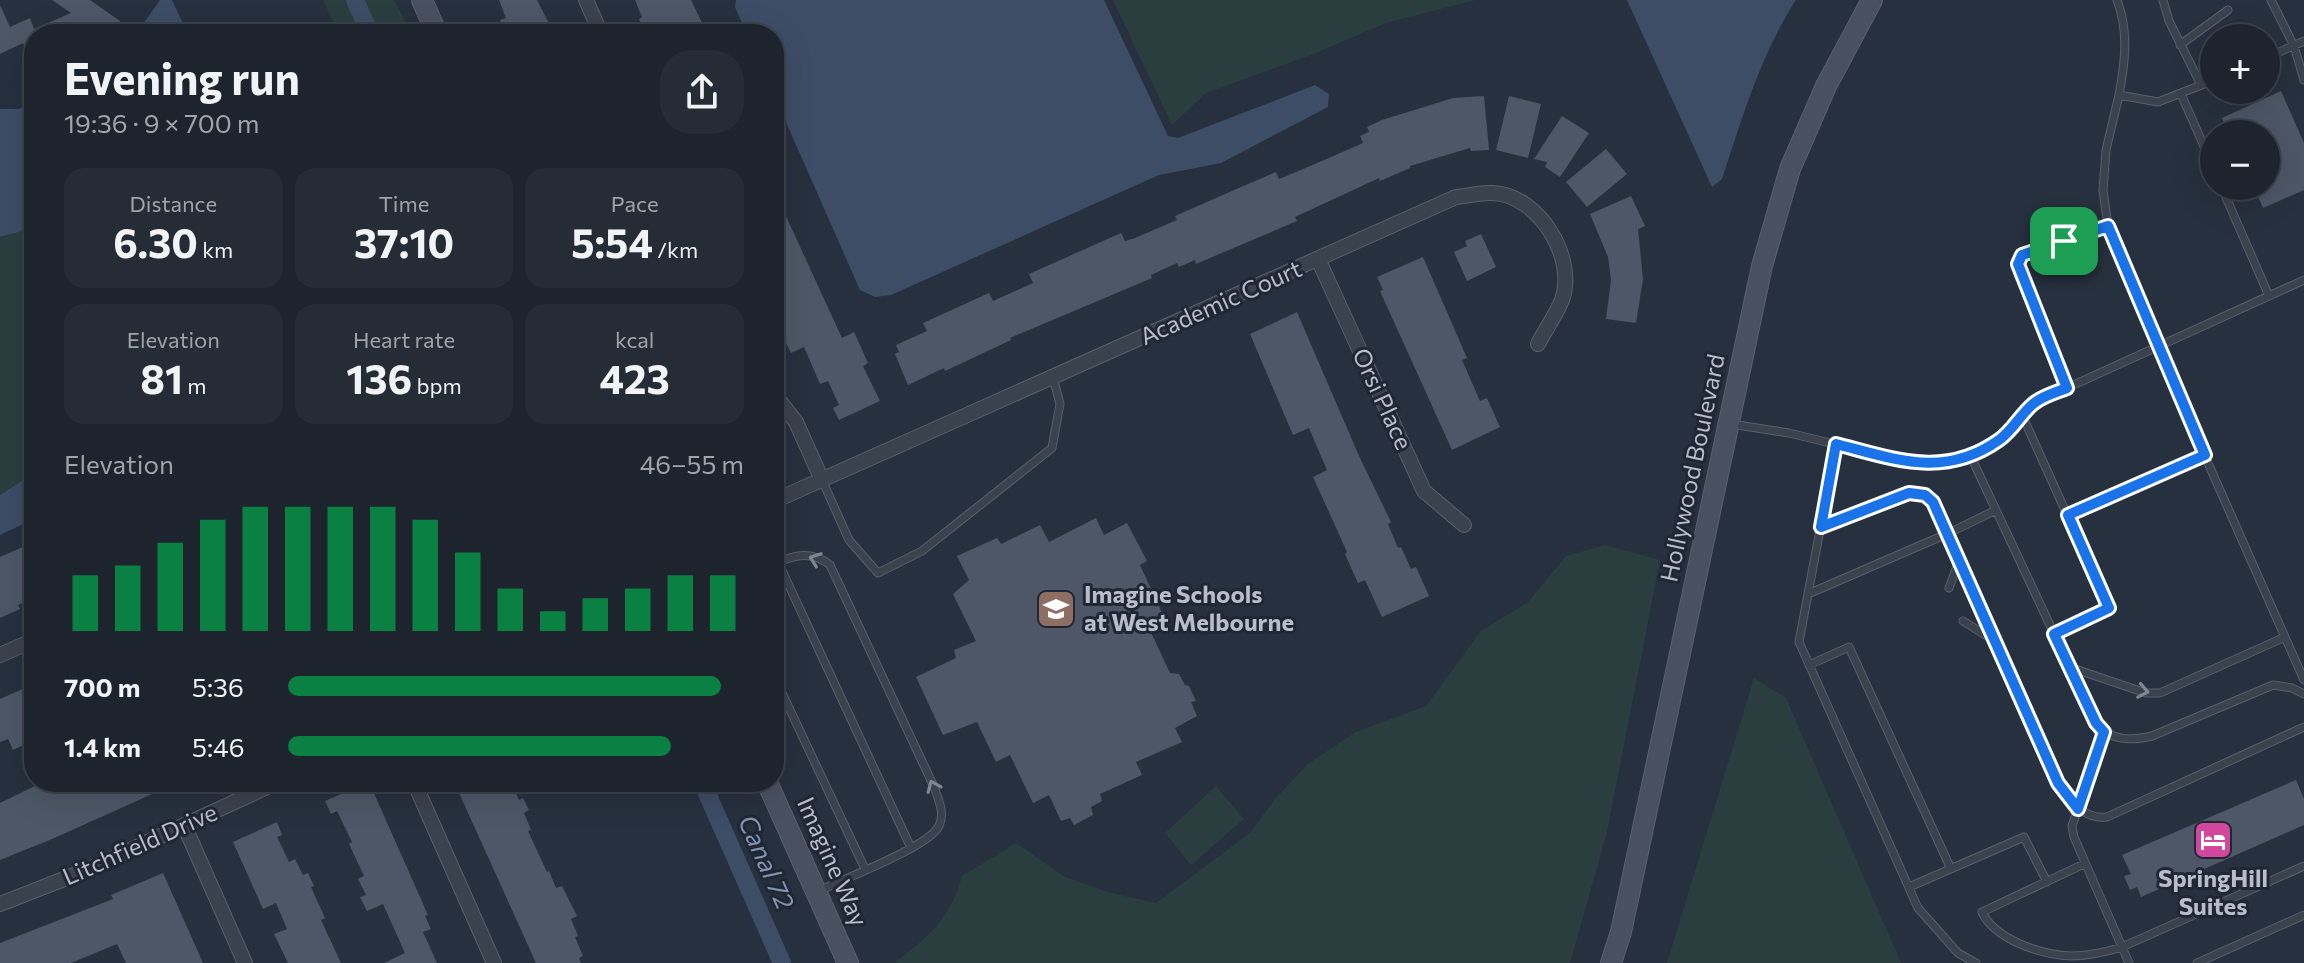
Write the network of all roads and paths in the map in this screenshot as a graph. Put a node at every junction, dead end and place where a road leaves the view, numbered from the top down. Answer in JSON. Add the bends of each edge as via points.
{"nodes":[{"id":1,"x":422,"y":0,"type":"edge"},
{"id":2,"x":586,"y":0,"type":"edge"},
{"id":3,"x":1872,"y":0,"type":"edge"},
{"id":4,"x":2117,"y":0,"type":"edge"},
{"id":5,"x":2163,"y":0,"type":"edge"},
{"id":6,"x":2271,"y":0,"type":"edge"},
{"id":7,"x":2228,"y":10,"type":"dead end"},
{"id":8,"x":433,"y":24,"type":"edge"},
{"id":9,"x":597,"y":24,"type":"edge"},
{"id":10,"x":2304,"y":41,"type":"edge"},
{"id":11,"x":2180,"y":45,"type":"junction"},
{"id":12,"x":2294,"y":46,"type":"junction"},
{"id":13,"x":2280,"y":52,"type":"edge"},
{"id":14,"x":2304,"y":80,"type":"edge"},
{"id":15,"x":2200,"y":83,"type":"edge"},
{"id":16,"x":2200,"y":85,"type":"edge"},
{"id":17,"x":2181,"y":94,"type":"junction"},
{"id":18,"x":2119,"y":95,"type":"junction"},
{"id":19,"x":2200,"y":137,"type":"edge"},
{"id":20,"x":2227,"y":200,"type":"edge"},
{"id":21,"x":2108,"y":226,"type":"junction"},
{"id":22,"x":1318,"y":259,"type":"junction"},
{"id":23,"x":2304,"y":280,"type":"edge"},
{"id":24,"x":2269,"y":296,"type":"junction"},
{"id":25,"x":1538,"y":344,"type":"dead end"},
{"id":26,"x":2159,"y":345,"type":"junction"},
{"id":27,"x":1053,"y":377,"type":"junction"},
{"id":28,"x":2067,"y":388,"type":"junction"},
{"id":29,"x":784,"y":407,"type":"edge"},
{"id":30,"x":2023,"y":417,"type":"junction"},
{"id":31,"x":1729,"y":424,"type":"junction"},
{"id":32,"x":1836,"y":444,"type":"junction"},
{"id":33,"x":2205,"y":455,"type":"junction"},
{"id":34,"x":1971,"y":457,"type":"junction"},
{"id":35,"x":822,"y":480,"type":"junction"},
{"id":36,"x":784,"y":497,"type":"edge"},
{"id":37,"x":1996,"y":510,"type":"junction"},
{"id":38,"x":2068,"y":515,"type":"junction"},
{"id":39,"x":1464,"y":525,"type":"dead end"},
{"id":40,"x":1821,"y":527,"type":"junction"},
{"id":41,"x":1949,"y":533,"type":"junction"},
{"id":42,"x":1960,"y":558,"type":"junction"},
{"id":43,"x":784,"y":560,"type":"edge"},
{"id":44,"x":784,"y":580,"type":"edge"},
{"id":45,"x":1949,"y":588,"type":"dead end"},
{"id":46,"x":1808,"y":594,"type":"junction"},
{"id":47,"x":1963,"y":621,"type":"dead end"},
{"id":48,"x":2054,"y":634,"type":"junction"},
{"id":49,"x":2285,"y":637,"type":"junction"},
{"id":50,"x":1996,"y":642,"type":"junction"},
{"id":51,"x":24,"y":644,"type":"edge"},
{"id":52,"x":0,"y":655,"type":"edge"},
{"id":53,"x":1809,"y":665,"type":"junction"},
{"id":54,"x":2069,"y":667,"type":"junction"},
{"id":55,"x":2304,"y":680,"type":"edge"},
{"id":56,"x":2304,"y":694,"type":"edge"},
{"id":57,"x":784,"y":697,"type":"edge"},
{"id":58,"x":2304,"y":727,"type":"edge"},
{"id":59,"x":2104,"y":732,"type":"junction"},
{"id":60,"x":256,"y":792,"type":"edge"},
{"id":61,"x":418,"y":792,"type":"edge"},
{"id":62,"x":772,"y":792,"type":"edge"},
{"id":63,"x":2078,"y":809,"type":"junction"},
{"id":64,"x":184,"y":825,"type":"junction"},
{"id":65,"x":911,"y":848,"type":"junction"},
{"id":66,"x":2084,"y":864,"type":"junction"},
{"id":67,"x":2304,"y":866,"type":"edge"},
{"id":68,"x":865,"y":869,"type":"junction"},
{"id":69,"x":1951,"y":869,"type":"junction"},
{"id":70,"x":2047,"y":882,"type":"junction"},
{"id":71,"x":1909,"y":887,"type":"junction"},
{"id":72,"x":817,"y":892,"type":"junction"},
{"id":73,"x":0,"y":904,"type":"edge"},
{"id":74,"x":2304,"y":915,"type":"edge"},
{"id":75,"x":2122,"y":947,"type":"junction"},
{"id":76,"x":245,"y":963,"type":"edge"},
{"id":77,"x":494,"y":963,"type":"edge"},
{"id":78,"x":848,"y":963,"type":"edge"},
{"id":79,"x":1611,"y":963,"type":"edge"},
{"id":80,"x":1976,"y":963,"type":"edge"},
{"id":81,"x":2129,"y":963,"type":"edge"},
{"id":82,"x":2197,"y":963,"type":"edge"}],
"edges":[{"from":1,"to":8,"type":"street"},
{"from":2,"to":9,"type":"street"},
{"from":3,"to":31,"type":"street","name":"Hollywood Boulevard","via":[[1790,169],[1762,266]]},
{"from":4,"to":18,"type":"lane","via":[[2126,56]]},
{"from":5,"to":11,"type":"lane"},
{"from":6,"to":12,"type":"lane"},
{"from":7,"to":11,"type":"lane"},
{"from":10,"to":12,"type":"lane"},
{"from":11,"to":15,"type":"lane"},
{"from":12,"to":13,"type":"lane"},
{"from":12,"to":14,"type":"lane"},
{"from":16,"to":17,"type":"lane"},
{"from":17,"to":18,"type":"lane","via":[[2158,102]]},
{"from":17,"to":19,"type":"lane"},
{"from":18,"to":21,"type":"lane","via":[[2106,150],[2103,190]]},
{"from":20,"to":24,"type":"lane"},
{"from":21,"to":26,"type":"lane"},
{"from":21,"to":28,"type":"lane","via":[[2022,255],[2018,264]]},
{"from":22,"to":25,"type":"street","name":"Academic Court","via":[[1456,197],[1495,193],[1525,205],[1551,229],[1564,262],[1563,298]]},
{"from":22,"to":27,"type":"street","name":"Academic Court"},
{"from":22,"to":39,"type":"street","name":"Orsi Place","via":[[1424,491]]},
{"from":23,"to":24,"type":"lane"},
{"from":24,"to":26,"type":"lane"},
{"from":26,"to":28,"type":"lane"},
{"from":26,"to":33,"type":"lane"},
{"from":27,"to":35,"type":"street","name":"Academic Court"},
{"from":27,"to":35,"type":"lane","via":[[1060,404],[1052,448],[922,551],[878,573],[849,540]]},
{"from":28,"to":30,"type":"lane","via":[[2034,403]]},
{"from":29,"to":35,"type":"street"},
{"from":30,"to":34,"type":"lane"},
{"from":30,"to":38,"type":"lane"},
{"from":31,"to":32,"type":"lane"},
{"from":31,"to":79,"type":"street","name":"Hollywood Boulevard"},
{"from":32,"to":34,"type":"lane","via":[[1909,462]]},
{"from":32,"to":40,"type":"lane"},
{"from":33,"to":38,"type":"lane"},
{"from":33,"to":49,"type":"lane"},
{"from":34,"to":37,"type":"lane"},
{"from":35,"to":36,"type":"street","name":"Academic Court"},
{"from":37,"to":41,"type":"lane"},
{"from":37,"to":48,"type":"lane"},
{"from":38,"to":48,"type":"lane","via":[[2109,608]]},
{"from":40,"to":41,"type":"lane","via":[[1909,493],[1933,502]]},
{"from":40,"to":46,"type":"lane"},
{"from":41,"to":42,"type":"lane"},
{"from":41,"to":46,"type":"lane"},
{"from":42,"to":45,"type":"lane"},
{"from":42,"to":50,"type":"lane"},
{"from":65,"to":43,"type":"lane","one_way":true,"via":[[939,826],[941,805],[835,574],[823,560],[809,555]]},
{"from":44,"to":65,"type":"lane"},
{"from":46,"to":53,"type":"lane","via":[[1799,642]]},
{"from":47,"to":50,"type":"lane"},
{"from":48,"to":54,"type":"lane"},
{"from":54,"to":49,"type":"lane","one_way":true,"via":[[2160,693]]},
{"from":49,"to":55,"type":"lane"},
{"from":50,"to":63,"type":"lane","via":[[2058,783]]},
{"from":51,"to":52,"type":"street"},
{"from":53,"to":69,"type":"lane","via":[[1849,647]]},
{"from":53,"to":71,"type":"lane"},
{"from":54,"to":59,"type":"lane"},
{"from":56,"to":59,"type":"lane","via":[[2273,685],[2152,736],[2135,740]]},
{"from":57,"to":68,"type":"lane"},
{"from":58,"to":63,"type":"lane","via":[[2107,817]]},
{"from":59,"to":63,"type":"lane"},
{"from":60,"to":64,"type":"street","name":"Litchfield Drive"},
{"from":61,"to":77,"type":"street"},
{"from":62,"to":72,"type":"street","name":"Imagine Way"},
{"from":63,"to":66,"type":"lane","via":[[2072,826]]},
{"from":64,"to":73,"type":"street","name":"Litchfield Drive"},
{"from":64,"to":76,"type":"street"},
{"from":65,"to":68,"type":"lane"},
{"from":66,"to":70,"type":"lane"},
{"from":66,"to":75,"type":"lane"},
{"from":67,"to":75,"type":"lane"},
{"from":68,"to":72,"type":"lane"},
{"from":69,"to":70,"type":"lane","via":[[2024,837]]},
{"from":69,"to":71,"type":"lane"},
{"from":70,"to":75,"type":"lane","via":[[1982,912],[1987,923],[2019,942],[2056,953],[2092,954]]},
{"from":71,"to":80,"type":"lane","via":[[1918,908],[1958,953]]},
{"from":72,"to":78,"type":"street","name":"Imagine Way"},
{"from":74,"to":82,"type":"lane"},
{"from":75,"to":81,"type":"lane"}]}
